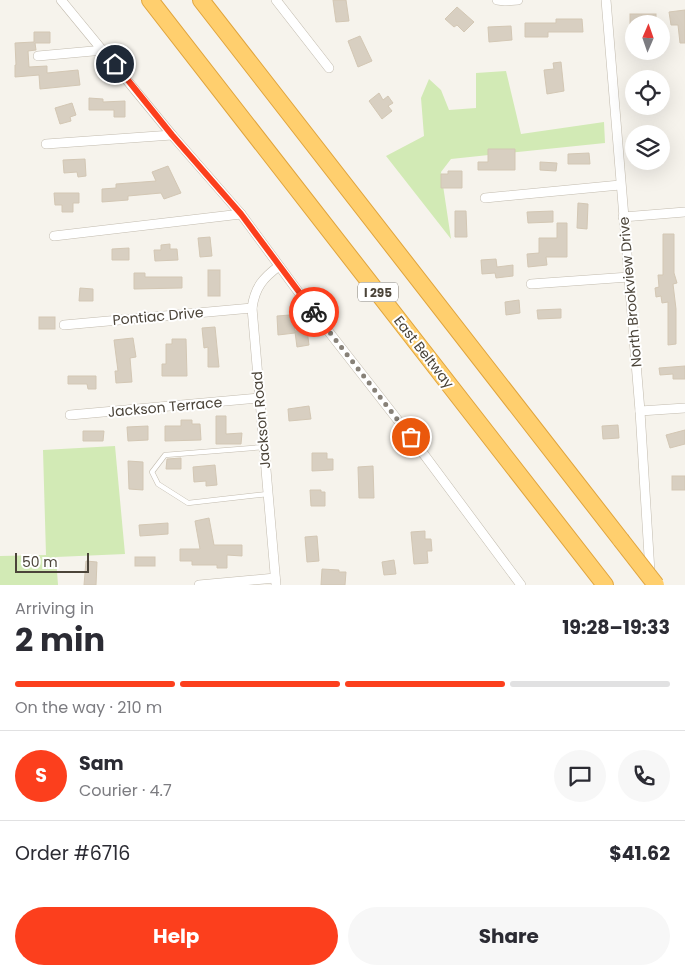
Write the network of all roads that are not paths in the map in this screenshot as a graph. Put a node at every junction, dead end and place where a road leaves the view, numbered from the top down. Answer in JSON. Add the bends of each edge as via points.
{"nodes":[{"id":1,"x":61,"y":0,"type":"edge"},
{"id":2,"x":150,"y":0,"type":"edge"},
{"id":3,"x":201,"y":0,"type":"edge"},
{"id":4,"x":276,"y":0,"type":"edge"},
{"id":5,"x":497,"y":0,"type":"edge"},
{"id":6,"x":518,"y":0,"type":"edge"},
{"id":7,"x":606,"y":0,"type":"edge"},
{"id":8,"x":104,"y":50,"type":"junction"},
{"id":9,"x":38,"y":56,"type":"dead end"},
{"id":10,"x":329,"y":68,"type":"dead end"},
{"id":11,"x":172,"y":135,"type":"junction"},
{"id":12,"x":46,"y":144,"type":"dead end"},
{"id":13,"x":620,"y":185,"type":"junction"},
{"id":14,"x":485,"y":198,"type":"dead end"},
{"id":15,"x":685,"y":212,"type":"edge"},
{"id":16,"x":241,"y":214,"type":"junction"},
{"id":17,"x":623,"y":217,"type":"junction"},
{"id":18,"x":54,"y":236,"type":"dead end"},
{"id":19,"x":279,"y":266,"type":"junction"},
{"id":20,"x":629,"y":277,"type":"junction"},
{"id":21,"x":531,"y":284,"type":"dead end"},
{"id":22,"x":252,"y":308,"type":"junction"},
{"id":23,"x":64,"y":325,"type":"dead end"},
{"id":24,"x":260,"y":398,"type":"junction"},
{"id":25,"x":685,"y":408,"type":"edge"},
{"id":26,"x":640,"y":411,"type":"junction"},
{"id":27,"x":70,"y":415,"type":"dead end"},
{"id":28,"x":264,"y":447,"type":"junction"},
{"id":29,"x":268,"y":494,"type":"junction"},
{"id":30,"x":275,"y":582,"type":"edge"},
{"id":31,"x":199,"y":585,"type":"edge"},
{"id":32,"x":521,"y":585,"type":"edge"},
{"id":33,"x":605,"y":585,"type":"edge"},
{"id":34,"x":651,"y":585,"type":"edge"},
{"id":35,"x":656,"y":585,"type":"edge"}],
"edges":[{"from":1,"to":8,"type":"street"},
{"from":2,"to":33,"type":"highway","name":"East Beltway","number":"I 295"},
{"from":3,"to":35,"type":"highway","number":"I 295","bridge":true},
{"from":4,"to":10,"type":"street"},
{"from":5,"to":6,"type":"street"},
{"from":7,"to":13,"type":"street","name":"North Brookview Drive"},
{"from":8,"to":9,"type":"street"},
{"from":8,"to":11,"type":"street"},
{"from":11,"to":12,"type":"street"},
{"from":11,"to":16,"type":"street"},
{"from":13,"to":14,"type":"street"},
{"from":13,"to":17,"type":"street","name":"North Brookview Drive"},
{"from":15,"to":17,"type":"street"},
{"from":16,"to":18,"type":"street"},
{"from":16,"to":19,"type":"street"},
{"from":17,"to":20,"type":"street","name":"North Brookview Drive"},
{"from":19,"to":22,"type":"street","name":"Jackson Road","via":[[265,277],[254,295]]},
{"from":19,"to":32,"type":"street"},
{"from":20,"to":21,"type":"street"},
{"from":20,"to":26,"type":"street","name":"North Brookview Drive"},
{"from":22,"to":23,"type":"street","name":"Pontiac Drive"},
{"from":22,"to":24,"type":"street","name":"Jackson Road"},
{"from":24,"to":27,"type":"street","name":"Jackson Terrace"},
{"from":24,"to":28,"type":"street","name":"Jackson Road"},
{"from":25,"to":26,"type":"street"},
{"from":26,"to":34,"type":"street","name":"North Brookview Drive"},
{"from":28,"to":29,"type":"street","name":"Jackson Road"},
{"from":28,"to":29,"type":"lane","via":[[165,455],[152,472],[158,484],[188,503]]},
{"from":29,"to":30,"type":"street","name":"Jackson Road"},
{"from":30,"to":31,"type":"street"}]}
